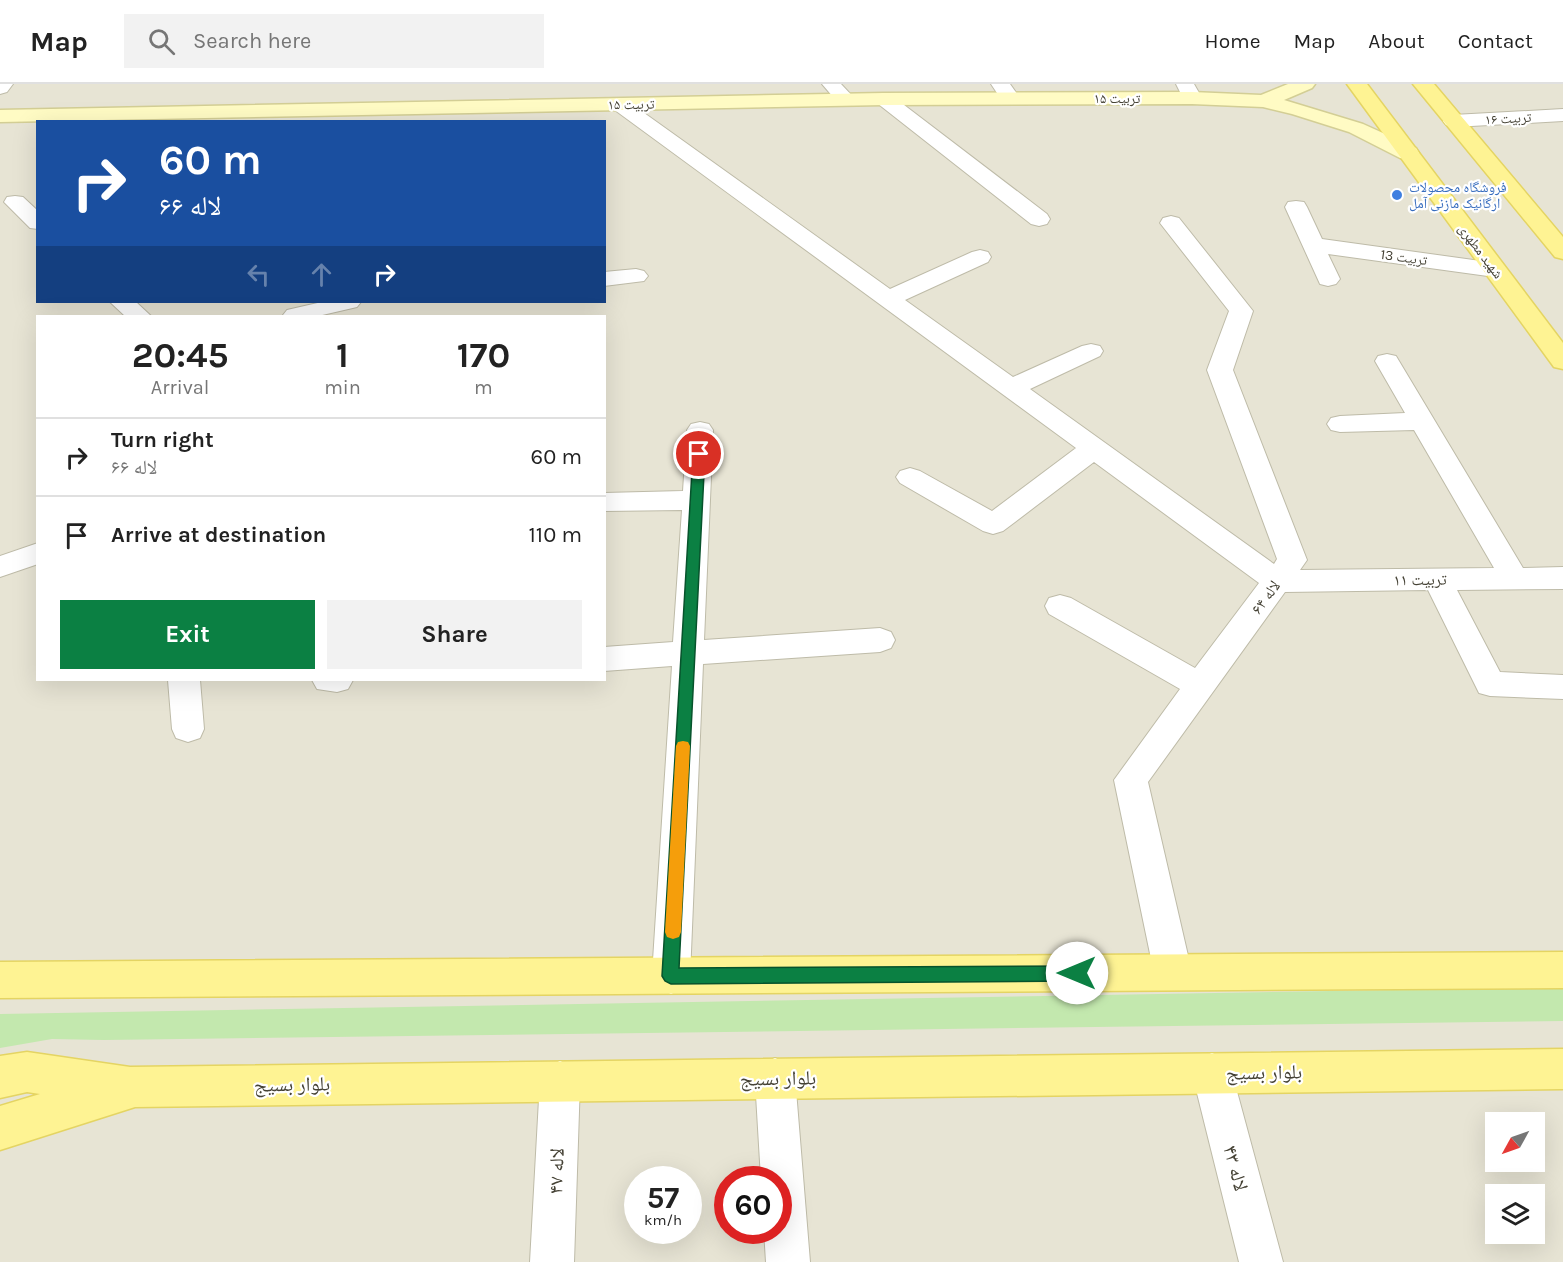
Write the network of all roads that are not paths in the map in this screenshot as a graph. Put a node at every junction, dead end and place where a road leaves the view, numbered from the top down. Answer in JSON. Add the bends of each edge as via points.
{"nodes":[{"id":1,"x":4,"y":84,"type":"edge"},
{"id":2,"x":584,"y":84,"type":"edge"},
{"id":3,"x":831,"y":84,"type":"edge"},
{"id":4,"x":1305,"y":84,"type":"edge"},
{"id":5,"x":1357,"y":84,"type":"edge"},
{"id":6,"x":1423,"y":84,"type":"edge"},
{"id":7,"x":0,"y":88,"type":"edge"},
{"id":8,"x":1005,"y":91,"type":"edge"},
{"id":9,"x":1189,"y":91,"type":"edge"},
{"id":10,"x":884,"y":99,"type":"junction"},
{"id":11,"x":847,"y":101,"type":"junction"},
{"id":12,"x":1263,"y":101,"type":"junction"},
{"id":13,"x":620,"y":104,"type":"junction"},
{"id":14,"x":580,"y":105,"type":"junction"},
{"id":15,"x":1563,"y":115,"type":"edge"},
{"id":16,"x":0,"y":116,"type":"edge"},
{"id":17,"x":1453,"y":121,"type":"junction"},
{"id":18,"x":1408,"y":153,"type":"junction"},
{"id":19,"x":15,"y":202,"type":"dead end"},
{"id":20,"x":1296,"y":207,"type":"dead end"},
{"id":21,"x":1039,"y":219,"type":"dead end"},
{"id":22,"x":36,"y":221,"type":"edge"},
{"id":23,"x":1171,"y":223,"type":"dead end"},
{"id":24,"x":1313,"y":244,"type":"junction"},
{"id":25,"x":1563,"y":252,"type":"edge"},
{"id":26,"x":980,"y":257,"type":"dead end"},
{"id":27,"x":1495,"y":270,"type":"junction"},
{"id":28,"x":636,"y":276,"type":"dead end"},
{"id":29,"x":606,"y":279,"type":"edge"},
{"id":30,"x":1328,"y":279,"type":"dead end"},
{"id":31,"x":888,"y":299,"type":"junction"},
{"id":32,"x":123,"y":303,"type":"edge"},
{"id":33,"x":342,"y":303,"type":"edge"},
{"id":34,"x":289,"y":311,"type":"edge"},
{"id":35,"x":138,"y":315,"type":"edge"},
{"id":36,"x":1091,"y":351,"type":"dead end"},
{"id":37,"x":1563,"y":361,"type":"edge"},
{"id":38,"x":1387,"y":362,"type":"dead end"},
{"id":39,"x":1011,"y":387,"type":"junction"},
{"id":40,"x":1422,"y":421,"type":"junction"},
{"id":41,"x":1340,"y":423,"type":"dead end"},
{"id":42,"x":700,"y":430,"type":"dead end"},
{"id":43,"x":1094,"y":448,"type":"junction"},
{"id":44,"x":910,"y":477,"type":"dead end"},
{"id":45,"x":696,"y":500,"type":"junction"},
{"id":46,"x":606,"y":502,"type":"edge"},
{"id":47,"x":36,"y":554,"type":"edge"},
{"id":48,"x":2,"y":563,"type":"edge"},
{"id":49,"x":1514,"y":578,"type":"junction"},
{"id":50,"x":1563,"y":578,"type":"edge"},
{"id":51,"x":1437,"y":579,"type":"junction"},
{"id":52,"x":1277,"y":580,"type":"junction"},
{"id":53,"x":1060,"y":606,"type":"dead end"},
{"id":54,"x":880,"y":640,"type":"dead end"},
{"id":55,"x":688,"y":653,"type":"junction"},
{"id":56,"x":606,"y":659,"type":"edge"},
{"id":57,"x":184,"y":681,"type":"edge"},
{"id":58,"x":1200,"y":686,"type":"junction"},
{"id":59,"x":1563,"y":687,"type":"edge"},
{"id":60,"x":188,"y":729,"type":"dead end"},
{"id":61,"x":1563,"y":970,"type":"edge"},
{"id":62,"x":1173,"y":973,"type":"junction"},
{"id":63,"x":671,"y":976,"type":"junction"},
{"id":64,"x":0,"y":980,"type":"edge"},
{"id":65,"x":1563,"y":1069,"type":"edge"},
{"id":66,"x":1212,"y":1073,"type":"junction"},
{"id":67,"x":0,"y":1077,"type":"edge"},
{"id":68,"x":775,"y":1078,"type":"junction"},
{"id":69,"x":560,"y":1081,"type":"junction"},
{"id":70,"x":135,"y":1086,"type":"junction"},
{"id":71,"x":0,"y":1128,"type":"edge"},
{"id":72,"x":552,"y":1262,"type":"edge"},
{"id":73,"x":788,"y":1262,"type":"edge"},
{"id":74,"x":1261,"y":1262,"type":"edge"}],
"edges":[{"from":1,"to":7,"type":"street"},
{"from":2,"to":14,"type":"street"},
{"from":3,"to":11,"type":"street"},
{"from":4,"to":12,"type":"street","name":"تربیت ۱۵"},
{"from":5,"to":18,"type":"main road","name":"شهید مطهری"},
{"from":6,"to":17,"type":"main road"},
{"from":8,"to":9,"type":"street","name":"تربیت ۱۵"},
{"from":8,"to":10,"type":"street","name":"تربیت ۱۵"},
{"from":9,"to":12,"type":"street","name":"تربیت ۱۵"},
{"from":10,"to":11,"type":"street","name":"تربیت ۱۵"},
{"from":10,"to":21,"type":"street"},
{"from":11,"to":13,"type":"street","name":"تربیت ۱۵"},
{"from":12,"to":18,"type":"street","name":"تربیت ۱۵","via":[[1356,128]]},
{"from":13,"to":14,"type":"street","name":"تربیت ۱۵"},
{"from":13,"to":31,"type":"street"},
{"from":14,"to":16,"type":"street","name":"تربیت ۱۵"},
{"from":15,"to":17,"type":"street","name":"تربیت ۱۶"},
{"from":17,"to":25,"type":"main road"},
{"from":18,"to":27,"type":"main road","name":"شهید مطهری"},
{"from":19,"to":22,"type":"street"},
{"from":20,"to":24,"type":"street"},
{"from":23,"to":52,"type":"street","name":"لاله ۶۴","via":[[1241,311],[1220,370],[1292,560]]},
{"from":24,"to":27,"type":"street","name":"تربیت 13"},
{"from":24,"to":30,"type":"street"},
{"from":26,"to":31,"type":"street"},
{"from":27,"to":37,"type":"main road","name":"شهید مطهری"},
{"from":28,"to":29,"type":"street"},
{"from":31,"to":39,"type":"street"},
{"from":32,"to":35,"type":"street"},
{"from":33,"to":34,"type":"street"},
{"from":36,"to":39,"type":"street"},
{"from":38,"to":40,"type":"street"},
{"from":39,"to":43,"type":"street"},
{"from":40,"to":41,"type":"street"},
{"from":40,"to":49,"type":"street"},
{"from":42,"to":45,"type":"street"},
{"from":43,"to":44,"type":"street","via":[[993,524]]},
{"from":43,"to":52,"type":"street"},
{"from":45,"to":46,"type":"street"},
{"from":45,"to":55,"type":"street"},
{"from":47,"to":48,"type":"street"},
{"from":49,"to":50,"type":"street","name":"تربیت ۱۱"},
{"from":49,"to":51,"type":"street","name":"تربیت ۱۱"},
{"from":51,"to":52,"type":"street","name":"تربیت ۱۱"},
{"from":51,"to":59,"type":"street","via":[[1490,684]]},
{"from":52,"to":58,"type":"street","name":"لاله ۶۴"},
{"from":53,"to":58,"type":"street"},
{"from":54,"to":55,"type":"street"},
{"from":55,"to":56,"type":"street"},
{"from":55,"to":63,"type":"street"},
{"from":57,"to":60,"type":"street"},
{"from":58,"to":62,"type":"street","name":"لاله ۶۴","via":[[1131,780]]},
{"from":61,"to":62,"type":"main road"},
{"from":62,"to":63,"type":"main road"},
{"from":63,"to":64,"type":"main road"},
{"from":65,"to":66,"type":"main road","name":"بلوار بسیج"},
{"from":66,"to":68,"type":"main road","name":"بلوار بسیج"},
{"from":66,"to":74,"type":"street","name":"لاله ۴۳"},
{"from":67,"to":70,"type":"main road","via":[[27,1072]]},
{"from":68,"to":69,"type":"main road","name":"بلوار بسیج"},
{"from":68,"to":73,"type":"street"},
{"from":69,"to":70,"type":"main road","name":"بلوار بسیج"},
{"from":69,"to":72,"type":"street","name":"لاله ۴۷"},
{"from":70,"to":71,"type":"main road","name":"بلوار بسیج"}]}
